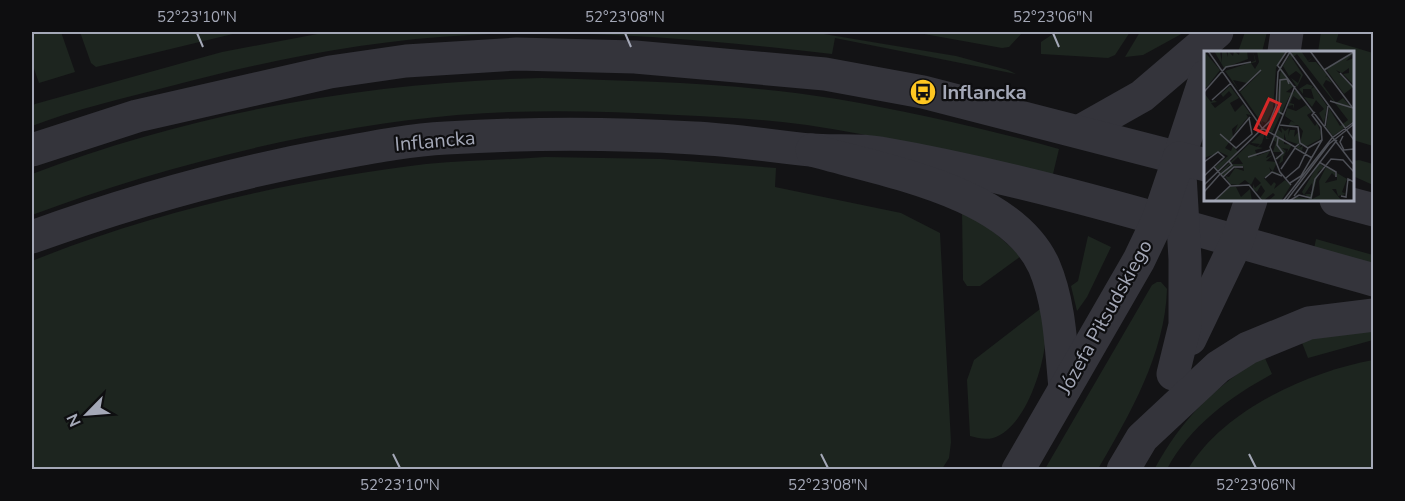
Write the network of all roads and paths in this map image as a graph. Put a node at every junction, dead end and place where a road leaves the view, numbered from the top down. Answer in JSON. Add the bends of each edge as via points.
{"nodes":[{"id":1,"x":1217,"y":32,"type":"edge"},
{"id":2,"x":1222,"y":32,"type":"edge"},
{"id":3,"x":1287,"y":32,"type":"edge"},
{"id":4,"x":1214,"y":51,"type":"edge"},
{"id":5,"x":1284,"y":51,"type":"edge"},
{"id":6,"x":1204,"y":88,"type":"edge"},
{"id":7,"x":1080,"y":131,"type":"junction"},
{"id":8,"x":32,"y":150,"type":"edge"},
{"id":9,"x":812,"y":150,"type":"junction"},
{"id":10,"x":1192,"y":161,"type":"edge"},
{"id":11,"x":1251,"y":201,"type":"edge"},
{"id":12,"x":1339,"y":201,"type":"edge"},
{"id":13,"x":1374,"y":210,"type":"edge"},
{"id":14,"x":1171,"y":224,"type":"junction"},
{"id":15,"x":32,"y":237,"type":"edge"},
{"id":16,"x":1237,"y":241,"type":"junction"},
{"id":17,"x":1374,"y":280,"type":"edge"},
{"id":18,"x":1374,"y":315,"type":"edge"},
{"id":19,"x":1173,"y":374,"type":"junction"},
{"id":20,"x":1065,"y":388,"type":"junction"},
{"id":21,"x":1142,"y":438,"type":"junction"},
{"id":22,"x":1017,"y":470,"type":"edge"},
{"id":23,"x":1124,"y":470,"type":"edge"}],
"edges":[{"from":1,"to":7,"type":"street","via":[[1142,96]]},
{"from":2,"to":4,"type":"street"},
{"from":3,"to":5,"type":"street"},
{"from":6,"to":10,"type":"street","name":"Józefa Piłsudskiego"},
{"from":7,"to":8,"type":"street","via":[[923,92],[825,74],[635,57],[518,54],[406,61],[330,72],[137,116]]},
{"from":7,"to":10,"type":"street"},
{"from":9,"to":14,"type":"street","name":"Inflancka","via":[[874,152],[966,169]]},
{"from":9,"to":15,"type":"street","name":"Inflancka","via":[[751,142],[610,134],[442,138],[269,166],[116,207]]},
{"from":9,"to":20,"type":"street","via":[[941,188],[981,205],[1021,233],[1043,266],[1058,316]]},
{"from":10,"to":14,"type":"street","name":"Józefa Piłsudskiego"},
{"from":11,"to":16,"type":"street","name":"Józefa Piłsudskiego"},
{"from":12,"to":13,"type":"street"},
{"from":14,"to":16,"type":"street","name":"Inflancka"},
{"from":14,"to":19,"type":"street","name":"Józefa Piłsudskiego","via":[[1185,325]]},
{"from":14,"to":20,"type":"street","name":"Józefa Piłsudskiego","via":[[1139,260]]},
{"from":16,"to":17,"type":"street","name":"Inflancka"},
{"from":16,"to":19,"type":"street","name":"Józefa Piłsudskiego"},
{"from":18,"to":21,"type":"street","via":[[1309,323],[1248,348],[1218,367]]},
{"from":19,"to":21,"type":"street","name":"Józefa Piłsudskiego"},
{"from":20,"to":22,"type":"street","name":"Józefa Piłsudskiego"},
{"from":21,"to":23,"type":"street","name":"Józefa Piłsudskiego"}]}
